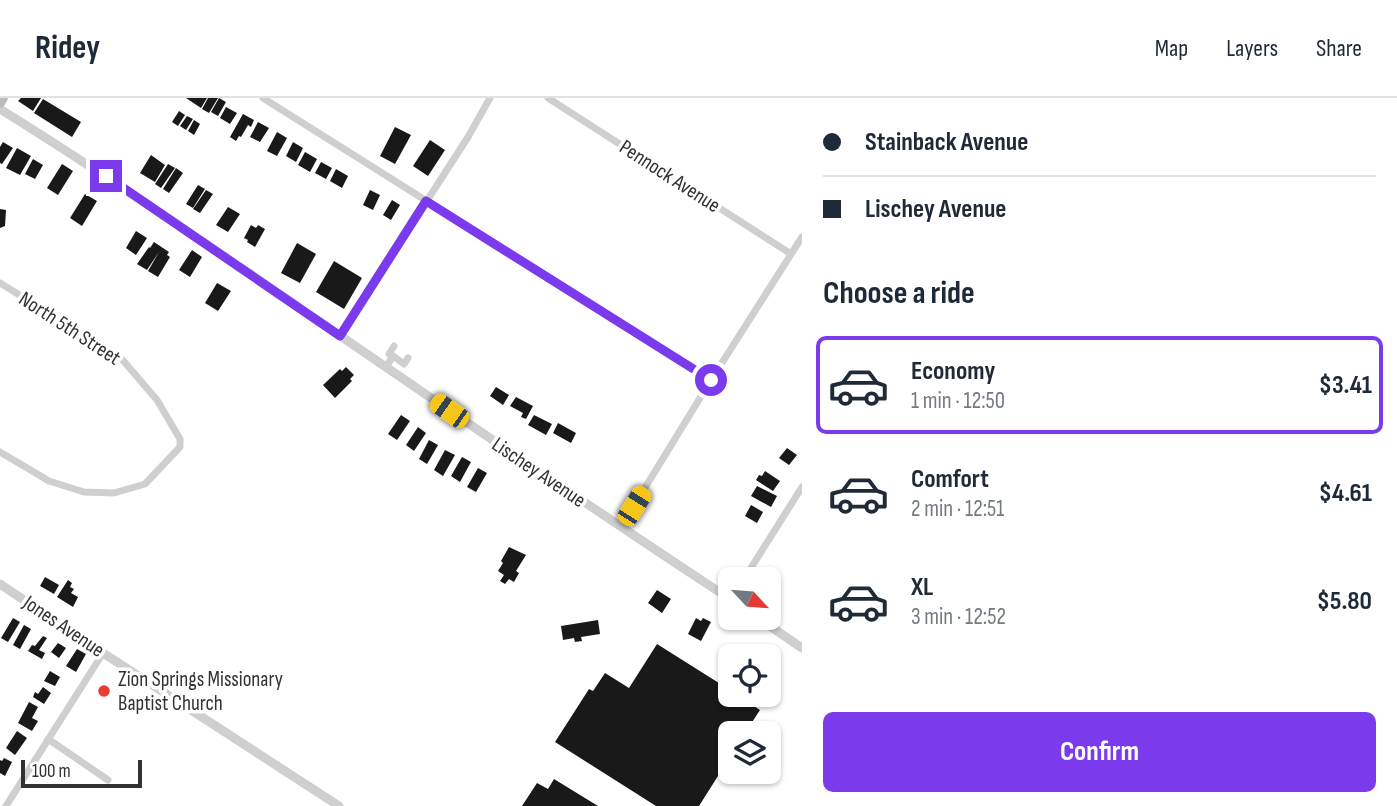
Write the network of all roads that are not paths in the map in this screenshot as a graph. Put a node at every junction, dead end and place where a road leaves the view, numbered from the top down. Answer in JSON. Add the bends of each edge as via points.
{"nodes":[{"id":1,"x":3,"y":98,"type":"edge"},
{"id":2,"x":263,"y":98,"type":"edge"},
{"id":3,"x":490,"y":98,"type":"edge"},
{"id":4,"x":548,"y":98,"type":"edge"},
{"id":5,"x":0,"y":103,"type":"edge"},
{"id":6,"x":0,"y":109,"type":"edge"},
{"id":7,"x":426,"y":201,"type":"junction"},
{"id":8,"x":802,"y":237,"type":"edge"},
{"id":9,"x":791,"y":254,"type":"junction"},
{"id":10,"x":0,"y":283,"type":"edge"},
{"id":11,"x":340,"y":336,"type":"junction"},
{"id":12,"x":394,"y":346,"type":"dead end"},
{"id":13,"x":397,"y":356,"type":"junction"},
{"id":14,"x":408,"y":358,"type":"dead end"},
{"id":15,"x":386,"y":367,"type":"junction"},
{"id":16,"x":711,"y":380,"type":"junction"},
{"id":17,"x":0,"y":452,"type":"edge"},
{"id":18,"x":802,"y":486,"type":"edge"},
{"id":19,"x":621,"y":527,"type":"junction"},
{"id":20,"x":751,"y":567,"type":"edge"},
{"id":21,"x":0,"y":584,"type":"edge"},
{"id":22,"x":718,"y":591,"type":"edge"},
{"id":23,"x":776,"y":630,"type":"edge"},
{"id":24,"x":802,"y":648,"type":"edge"},
{"id":25,"x":103,"y":653,"type":"junction"},
{"id":26,"x":48,"y":739,"type":"junction"},
{"id":27,"x":108,"y":780,"type":"dead end"},
{"id":28,"x":6,"y":806,"type":"edge"},
{"id":29,"x":339,"y":806,"type":"edge"}],
"edges":[{"from":1,"to":5,"type":"main road"},
{"from":2,"to":7,"type":"street"},
{"from":3,"to":7,"type":"street"},
{"from":4,"to":9,"type":"street","name":"Pennock Avenue"},
{"from":6,"to":11,"type":"street","name":"Lischey Avenue"},
{"from":7,"to":11,"type":"street"},
{"from":7,"to":16,"type":"street"},
{"from":8,"to":9,"type":"street"},
{"from":9,"to":16,"type":"street"},
{"from":10,"to":17,"type":"street","name":"North 5th Street","via":[[121,358],[157,400],[180,439],[180,447],[145,484],[114,493],[84,492],[49,481]]},
{"from":11,"to":15,"type":"street","name":"Lischey Avenue"},
{"from":12,"to":13,"type":"street","via":[[389,354]]},
{"from":13,"to":14,"type":"street","via":[[404,364]]},
{"from":13,"to":15,"type":"street"},
{"from":15,"to":19,"type":"street","name":"Lischey Avenue"},
{"from":16,"to":19,"type":"street"},
{"from":18,"to":20,"type":"street"},
{"from":19,"to":22,"type":"street","name":"Lischey Avenue"},
{"from":21,"to":25,"type":"street","name":"Jones Avenue"},
{"from":23,"to":24,"type":"street"},
{"from":25,"to":26,"type":"street"},
{"from":25,"to":29,"type":"street","name":"Jones Avenue"},
{"from":26,"to":27,"type":"street"},
{"from":26,"to":28,"type":"street"}]}
